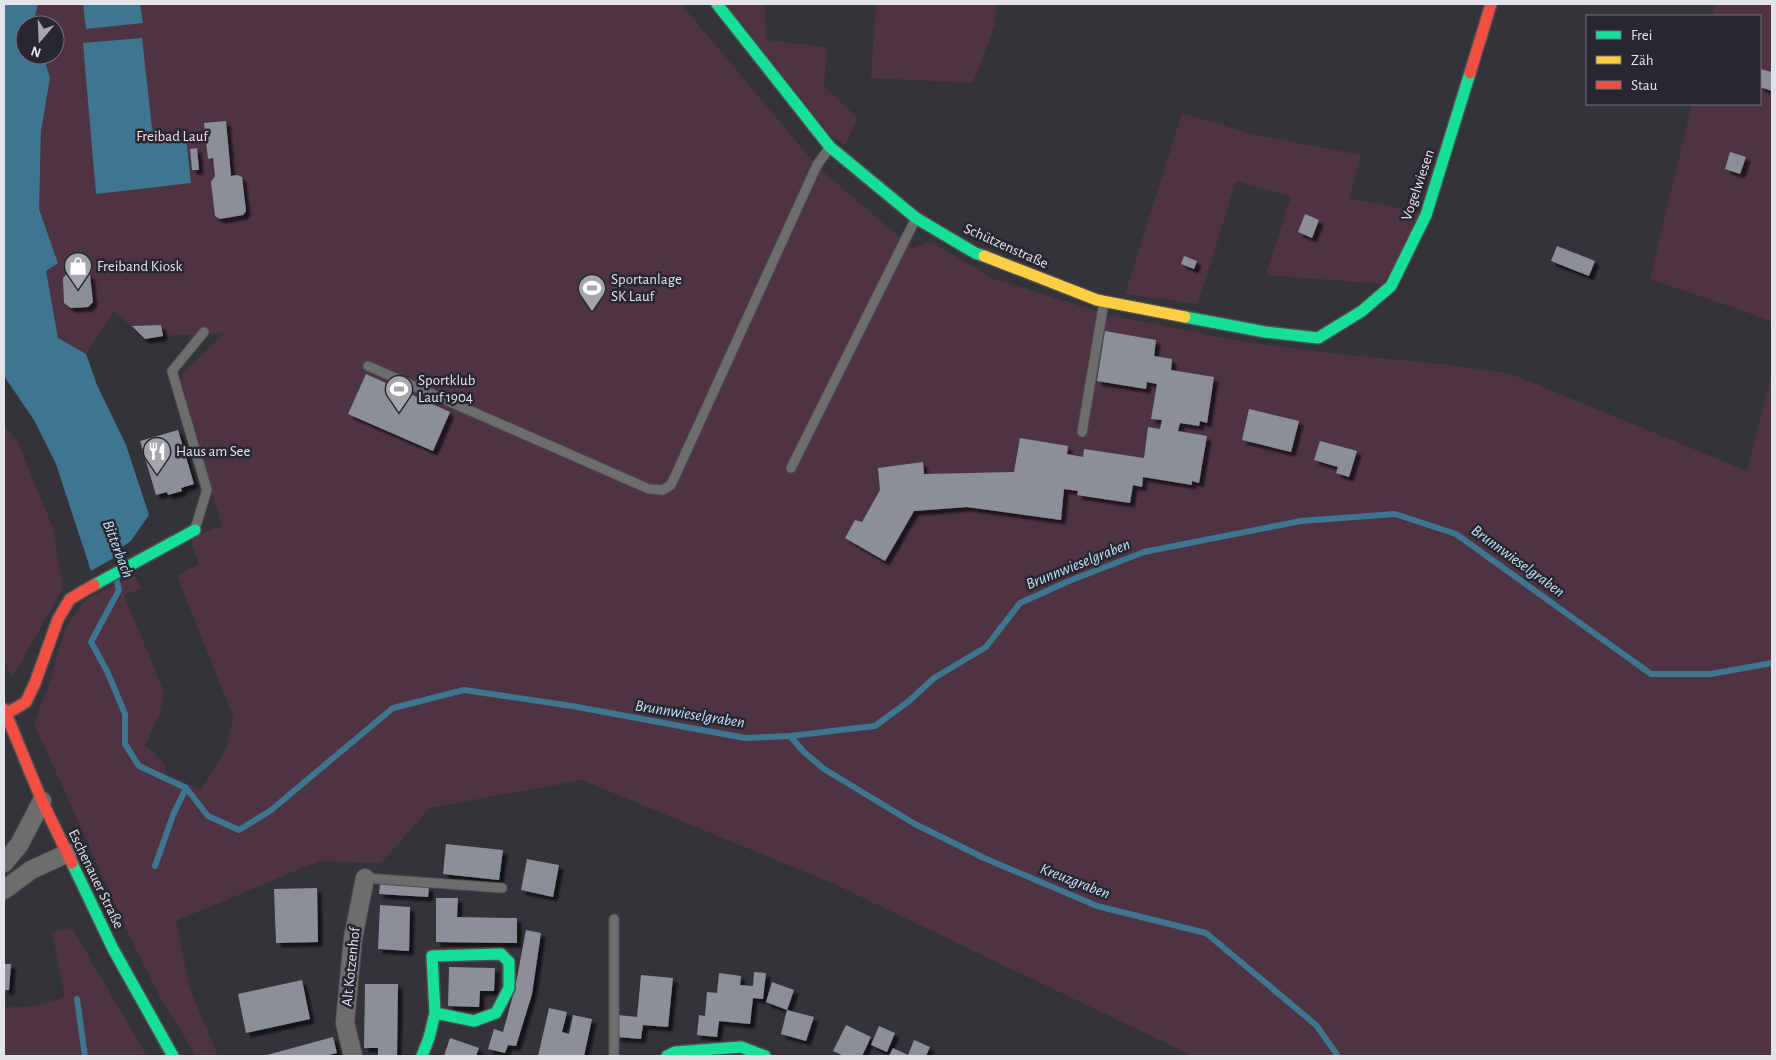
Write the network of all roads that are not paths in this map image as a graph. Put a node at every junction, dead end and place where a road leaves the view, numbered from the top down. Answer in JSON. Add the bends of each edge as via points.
{"nodes":[{"id":1,"x":716,"y":4,"type":"edge"},
{"id":2,"x":1491,"y":4,"type":"edge"},
{"id":3,"x":830,"y":147,"type":"junction"},
{"id":4,"x":916,"y":218,"type":"junction"},
{"id":5,"x":1104,"y":301,"type":"junction"},
{"id":6,"x":204,"y":332,"type":"dead end"},
{"id":7,"x":1318,"y":338,"type":"joint"},
{"id":8,"x":368,"y":366,"type":"dead end"},
{"id":9,"x":1082,"y":432,"type":"dead end"},
{"id":10,"x":792,"y":468,"type":"dead end"},
{"id":11,"x":195,"y":530,"type":"joint"},
{"id":12,"x":5,"y":712,"type":"edge"},
{"id":13,"x":42,"y":801,"type":"junction"},
{"id":14,"x":68,"y":853,"type":"junction"},
{"id":15,"x":4,"y":862,"type":"edge"},
{"id":16,"x":365,"y":878,"type":"joint"},
{"id":17,"x":502,"y":888,"type":"dead end"},
{"id":18,"x":4,"y":890,"type":"edge"},
{"id":19,"x":614,"y":919,"type":"dead end"},
{"id":20,"x":435,"y":1013,"type":"junction"},
{"id":21,"x":173,"y":1056,"type":"edge"},
{"id":22,"x":354,"y":1056,"type":"edge"},
{"id":23,"x":422,"y":1056,"type":"edge"},
{"id":24,"x":614,"y":1056,"type":"edge"},
{"id":25,"x":667,"y":1056,"type":"edge"},
{"id":26,"x":765,"y":1056,"type":"edge"}],
"edges":[{"from":1,"to":3,"type":"street","name":"Schützenstraße"},
{"from":2,"to":7,"type":"street","name":"Vogelwiesen","via":[[1426,216],[1391,286],[1362,311]]},
{"from":3,"to":4,"type":"street","name":"Schützenstraße"},
{"from":3,"to":8,"type":"lane","via":[[817,166],[671,485],[663,490],[649,489]]},
{"from":4,"to":5,"type":"street","name":"Schützenstraße","via":[[976,253]]},
{"from":4,"to":10,"type":"lane"},
{"from":5,"to":7,"type":"street","name":"Schützenstraße","via":[[1265,332]]},
{"from":5,"to":9,"type":"lane"},
{"from":6,"to":11,"type":"lane","via":[[172,371],[207,490]]},
{"from":11,"to":12,"type":"street","via":[[70,599],[58,619],[26,702]]},
{"from":12,"to":13,"type":"street","name":"Eschenauer Straße"},
{"from":13,"to":14,"type":"street","name":"Eschenauer Straße"},
{"from":13,"to":15,"type":"street","via":[[19,845]]},
{"from":14,"to":18,"type":"street","via":[[31,870]]},
{"from":14,"to":21,"type":"street","name":"Eschenauer Straße","via":[[123,970]]},
{"from":16,"to":17,"type":"lane"},
{"from":16,"to":22,"type":"street","name":"Alt Kotzenhof","via":[[353,938],[345,1023]]},
{"from":19,"to":24,"type":"lane"},
{"from":20,"to":20,"type":"street","via":[[432,956],[501,954],[508,962],[509,988],[496,1013],[474,1021]]},
{"from":20,"to":23,"type":"street"},
{"from":25,"to":26,"type":"street","via":[[675,1052],[741,1047]]}]}
